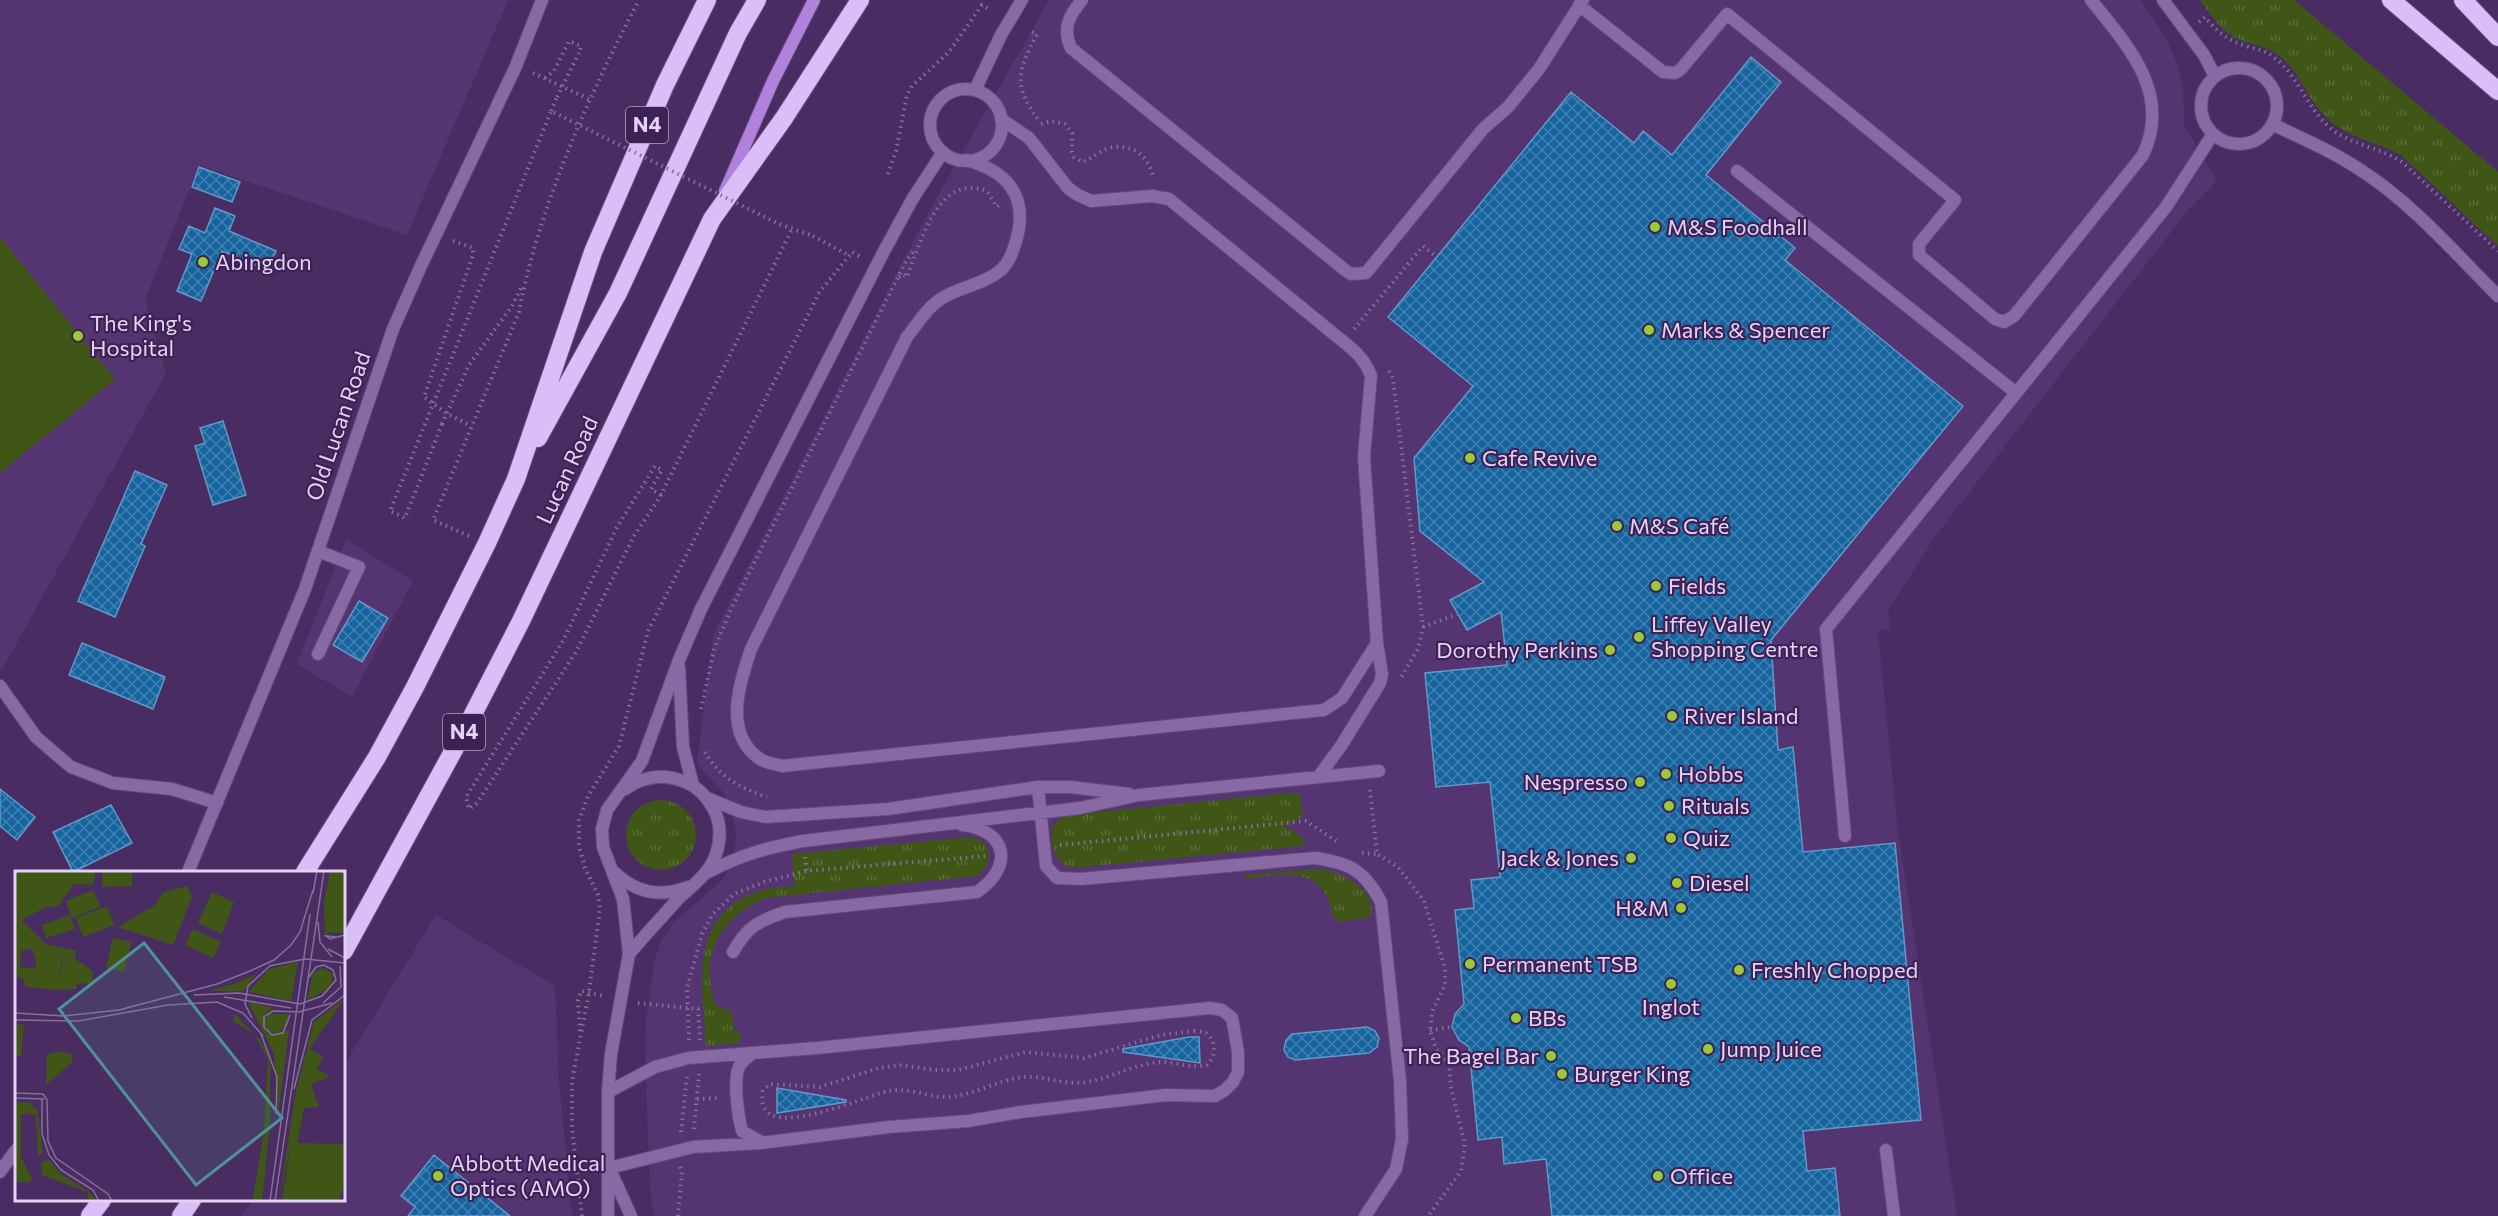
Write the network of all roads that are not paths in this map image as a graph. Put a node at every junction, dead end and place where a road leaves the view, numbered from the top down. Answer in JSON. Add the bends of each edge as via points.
{"nodes":[{"id":1,"x":542,"y":0,"type":"edge"},
{"id":2,"x":707,"y":0,"type":"edge"},
{"id":3,"x":757,"y":0,"type":"edge"},
{"id":4,"x":814,"y":0,"type":"edge"},
{"id":5,"x":860,"y":0,"type":"edge"},
{"id":6,"x":1022,"y":0,"type":"edge"},
{"id":7,"x":1082,"y":0,"type":"edge"},
{"id":8,"x":2091,"y":0,"type":"edge"},
{"id":9,"x":2163,"y":0,"type":"edge"},
{"id":10,"x":2391,"y":0,"type":"edge"},
{"id":11,"x":2463,"y":0,"type":"edge"},
{"id":12,"x":1581,"y":2,"type":"edge"},
{"id":13,"x":2498,"y":37,"type":"edge"},
{"id":14,"x":2215,"y":76,"type":"junction"},
{"id":15,"x":975,"y":90,"type":"junction"},
{"id":16,"x":2498,"y":91,"type":"edge"},
{"id":17,"x":1001,"y":119,"type":"junction"},
{"id":18,"x":2272,"y":124,"type":"junction"},
{"id":19,"x":2214,"y":134,"type":"junction"},
{"id":20,"x":943,"y":152,"type":"junction"},
{"id":21,"x":966,"y":160,"type":"junction"},
{"id":22,"x":1737,"y":171,"type":"dead end"},
{"id":23,"x":712,"y":219,"type":"junction"},
{"id":24,"x":2498,"y":296,"type":"edge"},
{"id":25,"x":2015,"y":392,"type":"junction"},
{"id":26,"x":516,"y":479,"type":"junction"},
{"id":27,"x":318,"y":551,"type":"junction"},
{"id":28,"x":1377,"y":643,"type":"junction"},
{"id":29,"x":318,"y":654,"type":"dead end"},
{"id":30,"x":679,"y":660,"type":"junction"},
{"id":31,"x":0,"y":686,"type":"edge"},
{"id":32,"x":1374,"y":772,"type":"road end"},
{"id":33,"x":1319,"y":776,"type":"junction"},
{"id":34,"x":693,"y":785,"type":"junction"},
{"id":35,"x":1038,"y":787,"type":"junction"},
{"id":36,"x":619,"y":793,"type":"junction"},
{"id":37,"x":1139,"y":795,"type":"junction"},
{"id":38,"x":707,"y":798,"type":"junction"},
{"id":39,"x":217,"y":803,"type":"junction"},
{"id":40,"x":1041,"y":811,"type":"junction"},
{"id":41,"x":954,"y":825,"type":"junction"},
{"id":42,"x":1845,"y":836,"type":"dead end"},
{"id":43,"x":189,"y":871,"type":"edge"},
{"id":44,"x":306,"y":871,"type":"edge"},
{"id":45,"x":613,"y":871,"type":"junction"},
{"id":46,"x":706,"y":873,"type":"junction"},
{"id":47,"x":691,"y":886,"type":"junction"},
{"id":48,"x":345,"y":949,"type":"edge"},
{"id":49,"x":733,"y":952,"type":"dead end"},
{"id":50,"x":629,"y":954,"type":"junction"},
{"id":51,"x":753,"y":1053,"type":"junction"},
{"id":52,"x":608,"y":1092,"type":"junction"},
{"id":53,"x":761,"y":1143,"type":"junction"},
{"id":54,"x":1886,"y":1150,"type":"dead end"},
{"id":55,"x":15,"y":1151,"type":"edge"},
{"id":56,"x":609,"y":1168,"type":"junction"},
{"id":57,"x":0,"y":1172,"type":"edge"},
{"id":58,"x":101,"y":1201,"type":"edge"},
{"id":59,"x":191,"y":1201,"type":"edge"},
{"id":60,"x":90,"y":1216,"type":"edge"},
{"id":61,"x":181,"y":1216,"type":"edge"},
{"id":62,"x":608,"y":1216,"type":"edge"},
{"id":63,"x":631,"y":1216,"type":"edge"},
{"id":64,"x":1365,"y":1216,"type":"edge"},
{"id":65,"x":1894,"y":1216,"type":"edge"}],
"edges":[{"from":1,"to":27,"type":"street","name":"Old Lucan Road","via":[[511,77],[393,329]]},
{"from":2,"to":26,"type":"highway","name":"Lucan Road","number":"N4","via":[[665,85],[593,252]]},
{"from":3,"to":26,"type":"highway","via":[[738,33],[618,293]]},
{"from":4,"to":23,"type":"main road","name":"Lucan Road"},
{"from":5,"to":23,"type":"highway","via":[[784,118]]},
{"from":6,"to":15,"type":"street"},
{"from":7,"to":12,"type":"street","via":[[1066,26],[1065,36],[1071,48],[1345,270],[1360,275],[1366,273],[1483,129],[1512,103],[1539,69]]},
{"from":8,"to":12,"type":"street","via":[[2145,77],[2152,111],[2151,137],[2143,155],[2029,298],[2014,316],[2004,321],[1995,319],[1919,255],[1919,244],[1955,200],[1727,14],[1681,69],[1669,74]]},
{"from":9,"to":14,"type":"street"},
{"from":10,"to":16,"type":"highway"},
{"from":11,"to":13,"type":"highway"},
{"from":14,"to":18,"type":"street","via":[[2240,67],[2264,76],[2277,99]]},
{"from":14,"to":19,"type":"street","via":[[2207,84],[2200,107]]},
{"from":15,"to":17,"type":"street","via":[[993,101]]},
{"from":15,"to":20,"type":"street","via":[[952,92],[934,108],[930,132]]},
{"from":17,"to":21,"type":"street","via":[[999,139],[993,148]]},
{"from":17,"to":28,"type":"street","via":[[1029,138],[1068,188],[1078,195],[1091,201],[1152,196],[1169,199],[1360,356],[1371,376],[1364,457]]},
{"from":18,"to":19,"type":"street","via":[[2259,138],[2242,144]]},
{"from":18,"to":24,"type":"street","via":[[2333,154],[2392,193]]},
{"from":19,"to":25,"type":"street","via":[[2166,207]]},
{"from":20,"to":21,"type":"street"},
{"from":20,"to":30,"type":"street","via":[[883,253],[701,609]]},
{"from":21,"to":28,"type":"street","via":[[986,165],[1016,193],[1020,218],[1011,257],[989,279],[942,298],[927,310],[907,337],[751,649],[736,709],[747,748],[761,760],[782,766],[1324,710],[1342,698]]},
{"from":22,"to":25,"type":"street"},
{"from":23,"to":48,"type":"highway","name":"Lucan Road","number":"N4","via":[[521,621]]},
{"from":25,"to":42,"type":"street","via":[[1826,629]]},
{"from":26,"to":44,"type":"highway","name":"Lucan Road","number":"N4","via":[[416,687]]},
{"from":27,"to":29,"type":"street","via":[[359,567]]},
{"from":27,"to":39,"type":"street","name":"Old Lucan Road"},
{"from":28,"to":33,"type":"street","via":[[1380,683]]},
{"from":30,"to":34,"type":"street","via":[[682,747]]},
{"from":30,"to":36,"type":"street","via":[[642,761]]},
{"from":31,"to":39,"type":"street","via":[[36,737],[71,767],[113,783],[172,789]]},
{"from":32,"to":33,"type":"street"},
{"from":33,"to":37,"type":"street"},
{"from":34,"to":36,"type":"street","via":[[674,777],[654,776]]},
{"from":34,"to":38,"type":"street"},
{"from":35,"to":37,"type":"street"},
{"from":35,"to":38,"type":"street","via":[[888,809],[765,817]]},
{"from":35,"to":40,"type":"street"},
{"from":36,"to":45,"type":"street","via":[[607,810],[602,829],[603,848]]},
{"from":37,"to":40,"type":"street","via":[[1080,808]]},
{"from":38,"to":46,"type":"street","via":[[717,816],[720,836]]},
{"from":39,"to":43,"type":"street","name":"Old Lucan Road"},
{"from":40,"to":41,"type":"street"},
{"from":40,"to":64,"type":"street","via":[[1046,866],[1062,879],[1315,858],[1345,863],[1365,877],[1381,902],[1398,1058],[1402,1139],[1396,1169]]},
{"from":41,"to":46,"type":"street","via":[[766,848]]},
{"from":41,"to":49,"type":"street","via":[[980,829],[1000,849],[1000,868],[977,892],[785,912],[758,921]]},
{"from":45,"to":47,"type":"street","via":[[636,889],[654,894]]},
{"from":45,"to":50,"type":"street","via":[[623,899]]},
{"from":46,"to":47,"type":"street"},
{"from":47,"to":50,"type":"street"},
{"from":50,"to":52,"type":"street"},
{"from":51,"to":52,"type":"street","via":[[694,1057],[655,1067]]},
{"from":51,"to":53,"type":"street","via":[[737,1074],[739,1122],[742,1131]]},
{"from":51,"to":53,"type":"street","via":[[1209,1008],[1222,1010],[1232,1018],[1238,1052],[1238,1072],[1233,1082],[1215,1096],[1166,1095]]},
{"from":52,"to":56,"type":"street"},
{"from":53,"to":56,"type":"street","via":[[687,1148]]},
{"from":54,"to":65,"type":"street"},
{"from":55,"to":57,"type":"street"},
{"from":56,"to":62,"type":"street"},
{"from":56,"to":63,"type":"street"},
{"from":58,"to":60,"type":"highway"},
{"from":59,"to":61,"type":"highway"}]}
